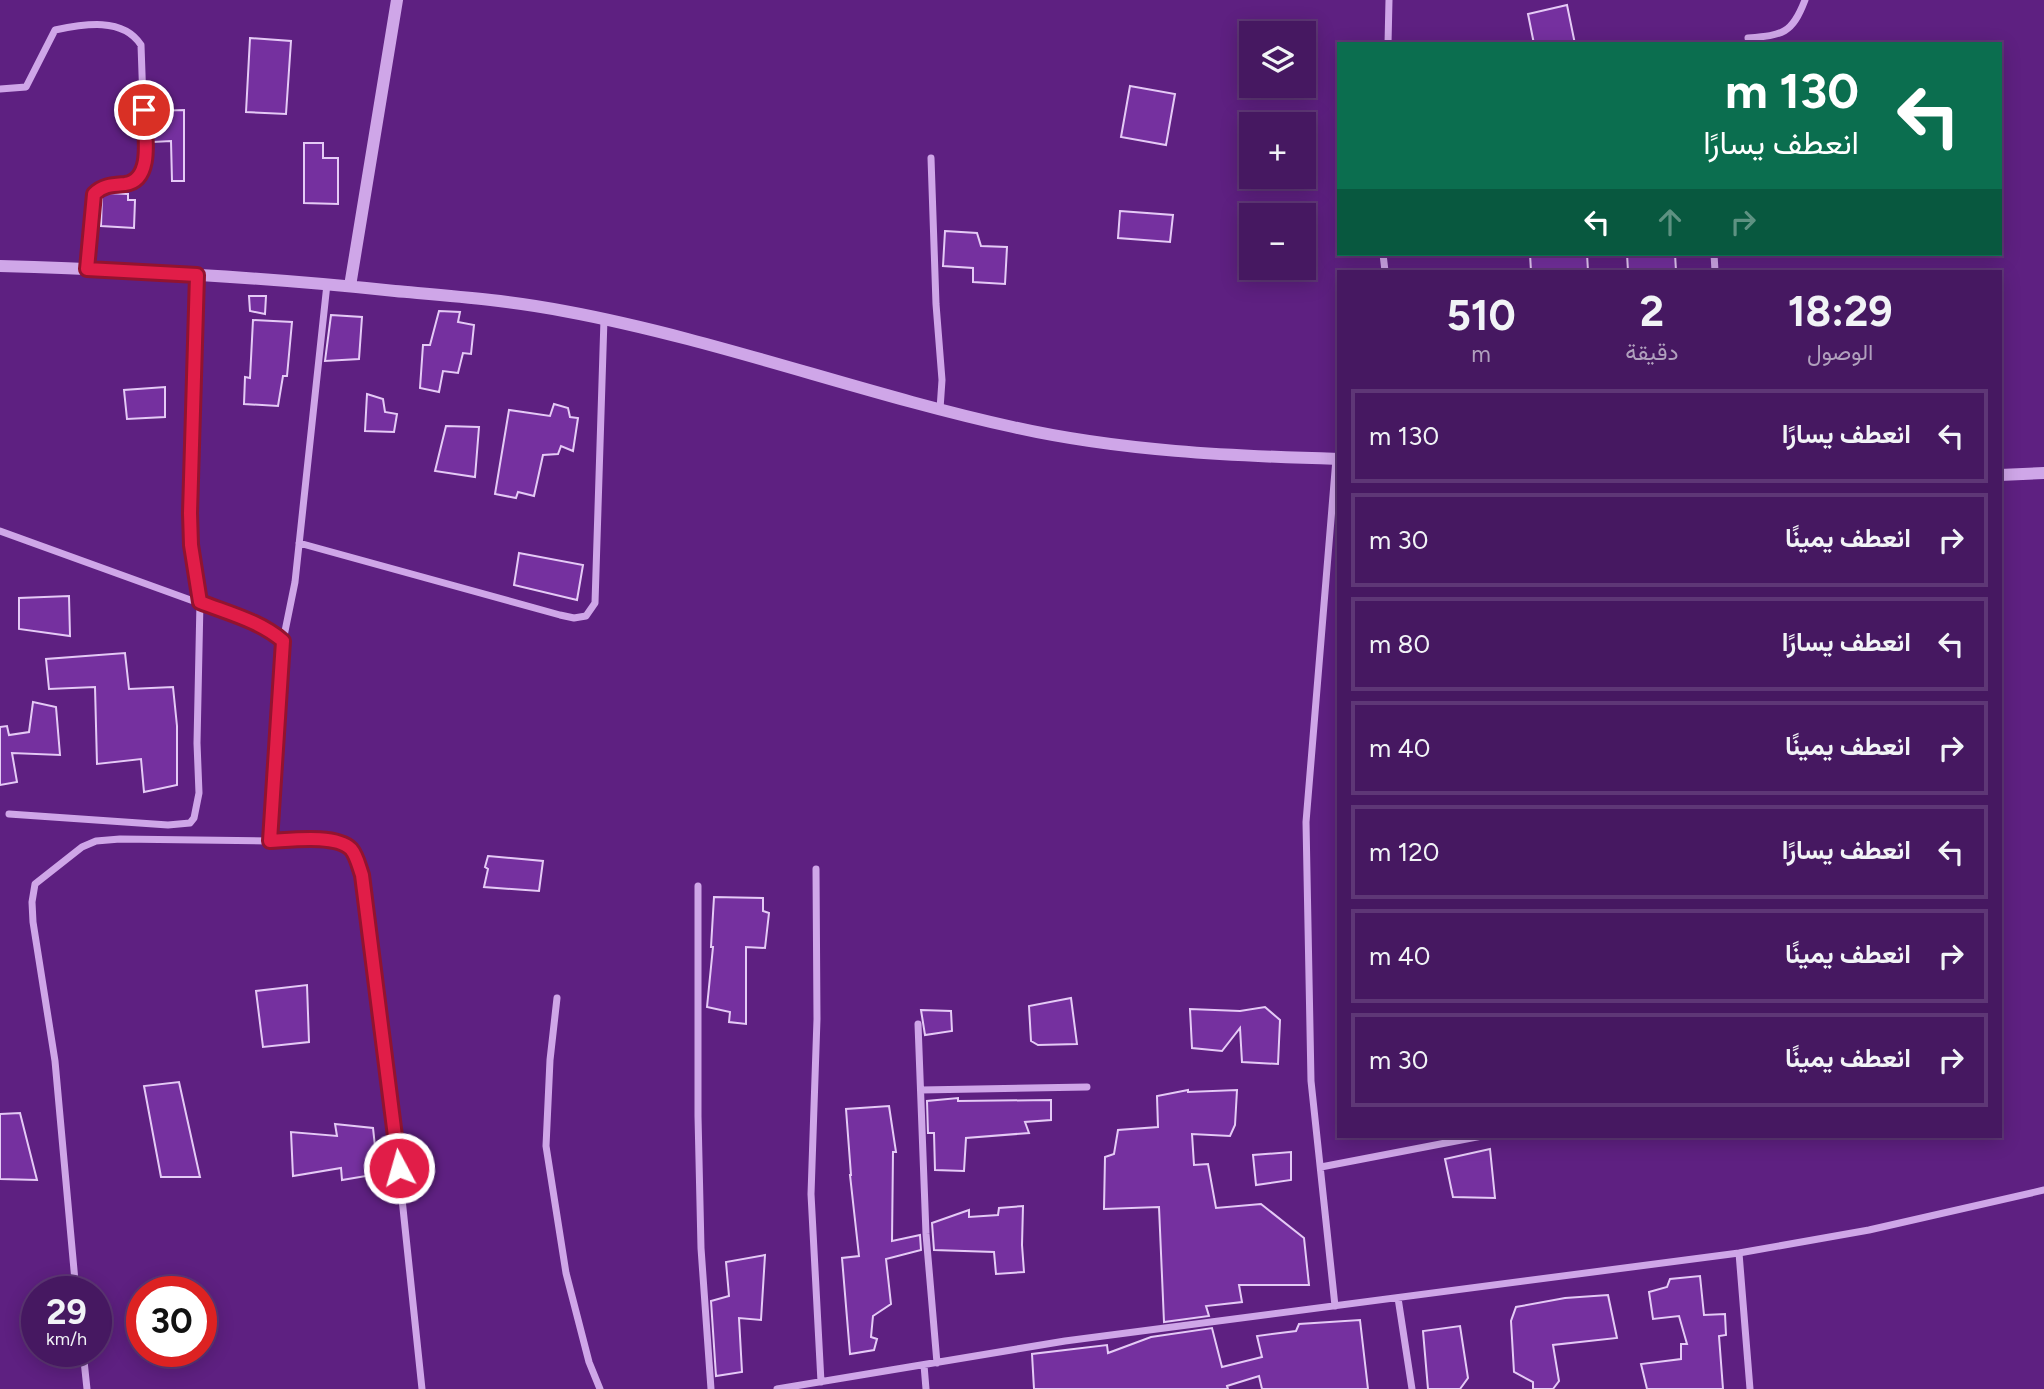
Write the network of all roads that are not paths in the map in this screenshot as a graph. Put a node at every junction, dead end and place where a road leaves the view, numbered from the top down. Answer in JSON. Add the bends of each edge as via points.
{"nodes":[{"id":1,"x":397,"y":0,"type":"edge"},
{"id":2,"x":1389,"y":0,"type":"edge"},
{"id":3,"x":1805,"y":0,"type":"edge"},
{"id":4,"x":1748,"y":38,"type":"dead end"},
{"id":5,"x":1388,"y":42,"type":"edge"},
{"id":6,"x":0,"y":89,"type":"edge"},
{"id":7,"x":931,"y":158,"type":"dead end"},
{"id":8,"x":0,"y":267,"type":"edge"},
{"id":9,"x":87,"y":269,"type":"junction"},
{"id":10,"x":197,"y":275,"type":"junction"},
{"id":11,"x":327,"y":284,"type":"junction"},
{"id":12,"x":349,"y":286,"type":"junction"},
{"id":13,"x":604,"y":320,"type":"junction"},
{"id":14,"x":940,"y":409,"type":"junction"},
{"id":15,"x":1337,"y":458,"type":"edge"},
{"id":16,"x":2044,"y":473,"type":"edge"},
{"id":17,"x":2002,"y":475,"type":"edge"},
{"id":18,"x":0,"y":531,"type":"edge"},
{"id":19,"x":299,"y":543,"type":"junction"},
{"id":20,"x":200,"y":602,"type":"junction"},
{"id":21,"x":283,"y":641,"type":"junction"},
{"id":22,"x":9,"y":814,"type":"dead end"},
{"id":23,"x":270,"y":841,"type":"junction"},
{"id":24,"x":816,"y":869,"type":"dead end"},
{"id":25,"x":698,"y":886,"type":"dead end"},
{"id":26,"x":557,"y":998,"type":"dead end"},
{"id":27,"x":918,"y":1024,"type":"dead end"},
{"id":28,"x":1087,"y":1087,"type":"dead end"},
{"id":29,"x":921,"y":1090,"type":"junction"},
{"id":30,"x":1472,"y":1138,"type":"edge"},
{"id":31,"x":1321,"y":1167,"type":"junction"},
{"id":32,"x":2044,"y":1190,"type":"edge"},
{"id":33,"x":1738,"y":1253,"type":"junction"},
{"id":34,"x":75,"y":1276,"type":"edge"},
{"id":35,"x":1398,"y":1298,"type":"junction"},
{"id":36,"x":1335,"y":1306,"type":"junction"},
{"id":37,"x":937,"y":1363,"type":"junction"},
{"id":38,"x":924,"y":1365,"type":"junction"},
{"id":39,"x":85,"y":1367,"type":"edge"},
{"id":40,"x":821,"y":1382,"type":"junction"},
{"id":41,"x":87,"y":1389,"type":"edge"},
{"id":42,"x":422,"y":1389,"type":"edge"},
{"id":43,"x":600,"y":1389,"type":"edge"},
{"id":44,"x":711,"y":1389,"type":"edge"},
{"id":45,"x":777,"y":1389,"type":"edge"},
{"id":46,"x":926,"y":1389,"type":"edge"},
{"id":47,"x":1412,"y":1389,"type":"edge"},
{"id":48,"x":1750,"y":1389,"type":"edge"}],
"edges":[{"from":1,"to":12,"type":"street"},
{"from":2,"to":5,"type":"street"},
{"from":3,"to":4,"type":"street","via":[[1787,32]]},
{"from":6,"to":9,"type":"street","via":[[26,87],[55,30],[77,25],[123,28],[135,35],[141,46],[143,172],[132,183],[103,187],[94,194]]},
{"from":7,"to":14,"type":"street"},
{"from":8,"to":9,"type":"street"},
{"from":9,"to":10,"type":"street"},
{"from":10,"to":11,"type":"street"},
{"from":10,"to":20,"type":"street","via":[[190,513]]},
{"from":11,"to":12,"type":"street"},
{"from":11,"to":19,"type":"street"},
{"from":12,"to":13,"type":"street","via":[[488,300]]},
{"from":13,"to":14,"type":"street"},
{"from":13,"to":19,"type":"street","via":[[595,603],[586,616],[560,615]]},
{"from":14,"to":15,"type":"street","via":[[1094,442]]},
{"from":15,"to":31,"type":"street","via":[[1306,822],[1311,1081]]},
{"from":16,"to":17,"type":"street"},
{"from":18,"to":20,"type":"street"},
{"from":19,"to":21,"type":"street"},
{"from":20,"to":21,"type":"street","via":[[271,630]]},
{"from":20,"to":22,"type":"street","via":[[199,793],[190,823]]},
{"from":21,"to":23,"type":"street"},
{"from":23,"to":34,"type":"street","via":[[96,841],[35,884],[33,922],[55,1061]]},
{"from":23,"to":42,"type":"street","via":[[340,843],[352,850],[362,875]]},
{"from":24,"to":40,"type":"street","via":[[811,1194]]},
{"from":25,"to":44,"type":"street","via":[[701,1248]]},
{"from":26,"to":43,"type":"street","via":[[547,1146],[566,1273]]},
{"from":27,"to":29,"type":"street"},
{"from":28,"to":29,"type":"street"},
{"from":29,"to":37,"type":"street"},
{"from":30,"to":31,"type":"street"},
{"from":31,"to":36,"type":"street"},
{"from":32,"to":33,"type":"street","via":[[1869,1230]]},
{"from":33,"to":35,"type":"street"},
{"from":33,"to":48,"type":"street"},
{"from":35,"to":36,"type":"street"},
{"from":35,"to":47,"type":"street"},
{"from":36,"to":37,"type":"street","via":[[1065,1341]]},
{"from":37,"to":38,"type":"street"},
{"from":38,"to":40,"type":"street"},
{"from":38,"to":46,"type":"street"},
{"from":39,"to":41,"type":"street"},
{"from":40,"to":45,"type":"street"}]}
